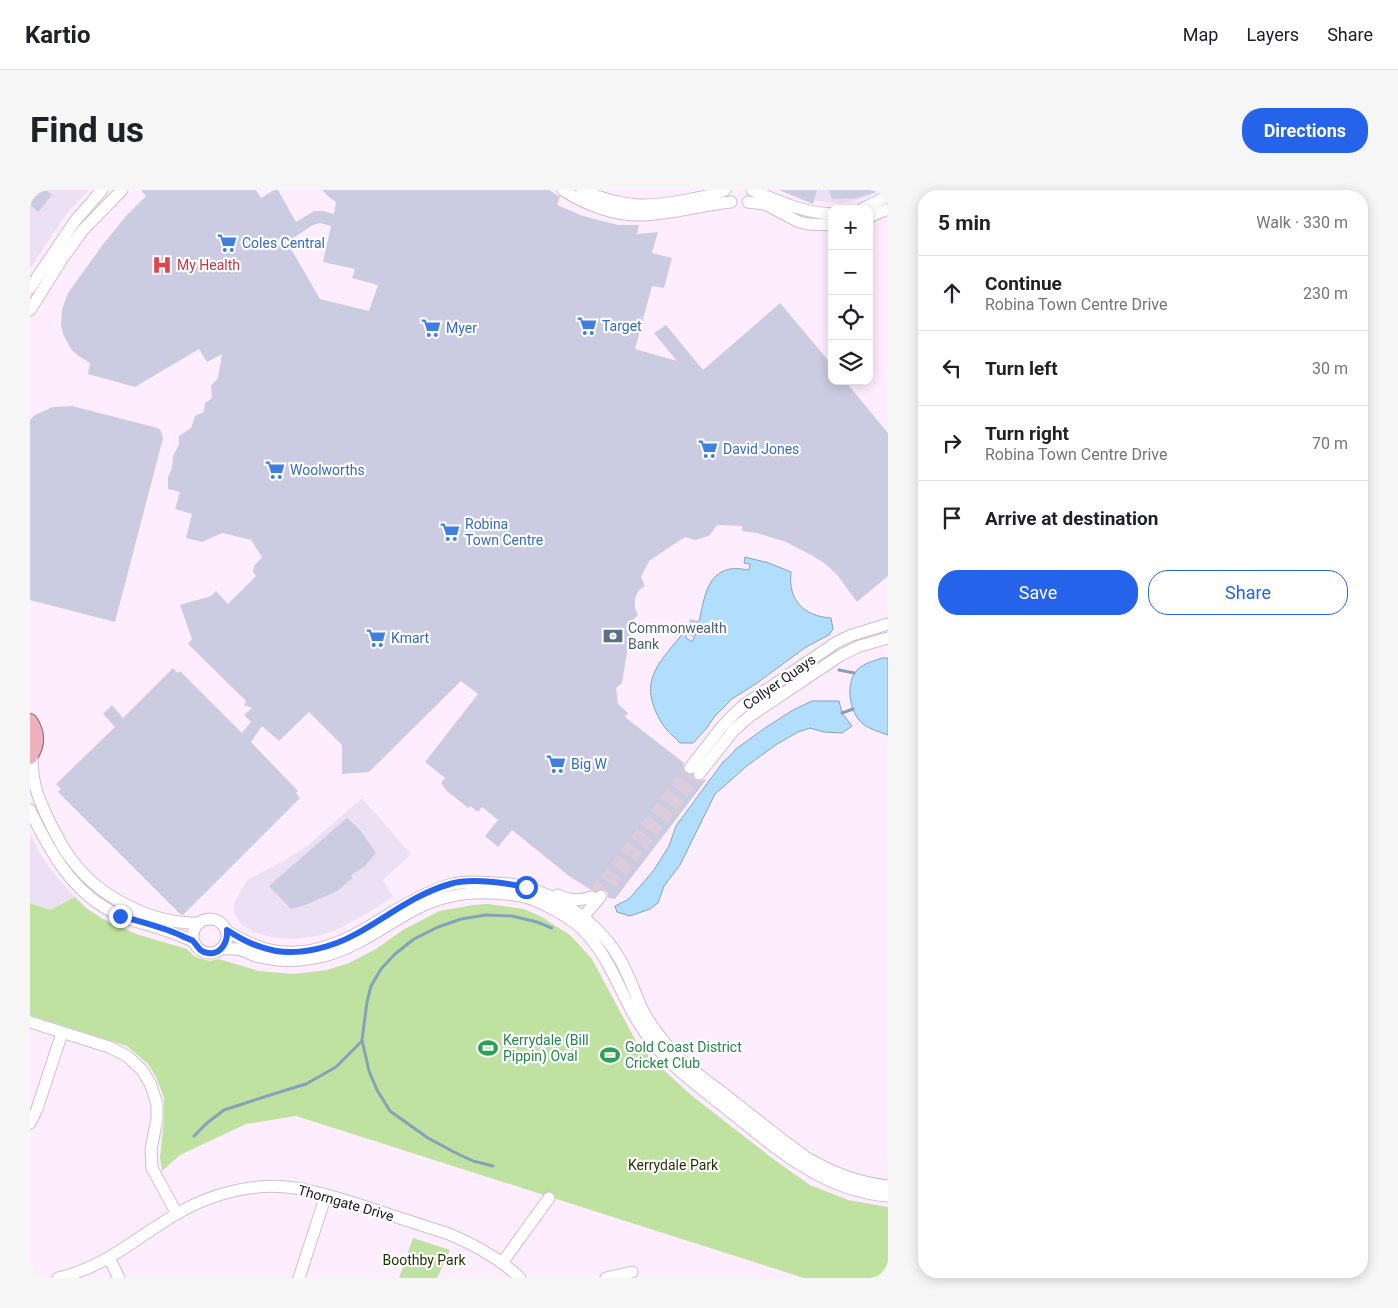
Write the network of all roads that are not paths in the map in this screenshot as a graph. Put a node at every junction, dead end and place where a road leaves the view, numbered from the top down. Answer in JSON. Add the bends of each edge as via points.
{"nodes":[{"id":1,"x":102,"y":190,"type":"edge"},
{"id":2,"x":122,"y":190,"type":"edge"},
{"id":3,"x":563,"y":190,"type":"edge"},
{"id":4,"x":582,"y":190,"type":"edge"},
{"id":5,"x":727,"y":190,"type":"edge"},
{"id":6,"x":750,"y":194,"type":"edge"},
{"id":7,"x":888,"y":196,"type":"edge"},
{"id":8,"x":731,"y":202,"type":"junction"},
{"id":9,"x":870,"y":205,"type":"edge"},
{"id":10,"x":888,"y":209,"type":"edge"},
{"id":11,"x":828,"y":214,"type":"edge"},
{"id":12,"x":873,"y":215,"type":"edge"},
{"id":13,"x":828,"y":225,"type":"edge"},
{"id":14,"x":30,"y":288,"type":"edge"},
{"id":15,"x":30,"y":310,"type":"edge"},
{"id":16,"x":888,"y":624,"type":"edge"},
{"id":17,"x":888,"y":638,"type":"edge"},
{"id":18,"x":30,"y":721,"type":"edge"},
{"id":19,"x":32,"y":754,"type":"edge"},
{"id":20,"x":30,"y":810,"type":"edge"},
{"id":21,"x":544,"y":894,"type":"junction"},
{"id":22,"x":596,"y":895,"type":"junction"},
{"id":23,"x":579,"y":918,"type":"junction"},
{"id":24,"x":198,"y":923,"type":"junction"},
{"id":25,"x":595,"y":928,"type":"junction"},
{"id":26,"x":227,"y":930,"type":"junction"},
{"id":27,"x":193,"y":941,"type":"junction"},
{"id":28,"x":221,"y":949,"type":"junction"},
{"id":29,"x":30,"y":1022,"type":"edge"},
{"id":30,"x":62,"y":1033,"type":"junction"},
{"id":31,"x":30,"y":1123,"type":"edge"},
{"id":32,"x":888,"y":1186,"type":"edge"},
{"id":33,"x":326,"y":1195,"type":"junction"},
{"id":34,"x":888,"y":1196,"type":"edge"},
{"id":35,"x":549,"y":1198,"type":"dead end"},
{"id":36,"x":177,"y":1214,"type":"junction"},
{"id":37,"x":109,"y":1258,"type":"junction"},
{"id":38,"x":502,"y":1263,"type":"junction"},
{"id":39,"x":632,"y":1272,"type":"dead end"},
{"id":40,"x":58,"y":1278,"type":"edge"},
{"id":41,"x":119,"y":1278,"type":"edge"},
{"id":42,"x":299,"y":1278,"type":"edge"},
{"id":43,"x":520,"y":1278,"type":"edge"},
{"id":44,"x":606,"y":1278,"type":"edge"}],
"edges":[{"from":1,"to":14,"type":"street","via":[[74,221]]},
{"from":2,"to":15,"type":"street","via":[[84,230]]},
{"from":3,"to":8,"type":"street","via":[[597,207],[641,215]]},
{"from":4,"to":5,"type":"street","via":[[612,201],[645,206],[685,201]]},
{"from":5,"to":8,"type":"street"},
{"from":6,"to":8,"type":"street","via":[[743,205]]},
{"from":6,"to":11,"type":"street","via":[[801,210]]},
{"from":6,"to":13,"type":"street","via":[[799,222]]},
{"from":7,"to":9,"type":"street"},
{"from":10,"to":12,"type":"street"},
{"from":16,"to":17,"type":"street","name":"Collyer Quays","via":[[837,642],[753,698],[734,714],[695,771],[750,716],[841,655]]},
{"from":18,"to":19,"type":"main road","via":[[37,736]]},
{"from":19,"to":24,"type":"street","via":[[30,765],[34,788],[55,833],[84,875],[102,891],[138,910],[178,922]]},
{"from":20,"to":27,"type":"street","via":[[54,857],[85,893],[120,916]]},
{"from":21,"to":22,"type":"street","via":[[551,892],[575,900]]},
{"from":21,"to":23,"type":"street"},
{"from":21,"to":26,"type":"street","via":[[506,883],[450,884],[414,899],[347,939],[302,951],[267,949]]},
{"from":22,"to":23,"type":"street"},
{"from":22,"to":25,"type":"street"},
{"from":23,"to":25,"type":"street"},
{"from":23,"to":28,"type":"street","via":[[521,896],[463,893],[419,907],[357,944],[323,956],[276,960],[240,950]]},
{"from":23,"to":34,"type":"street","via":[[604,955],[648,1038],[679,1071],[770,1144],[824,1179]]},
{"from":24,"to":26,"type":"street","via":[[214,918]]},
{"from":24,"to":27,"type":"street"},
{"from":25,"to":32,"type":"street","via":[[614,949],[655,1030],[687,1065],[807,1158],[847,1178]]},
{"from":26,"to":28,"type":"street","via":[[227,941]]},
{"from":27,"to":28,"type":"street","via":[[205,952]]},
{"from":29,"to":30,"type":"street"},
{"from":30,"to":31,"type":"street"},
{"from":30,"to":36,"type":"street","via":[[121,1053],[147,1077],[157,1111],[151,1149],[152,1168]]},
{"from":33,"to":36,"type":"street","name":"Thorngate Drive","via":[[294,1188],[244,1189],[214,1197]]},
{"from":33,"to":38,"type":"street","name":"Thorngate Drive","via":[[449,1234]]},
{"from":33,"to":42,"type":"street"},
{"from":35,"to":38,"type":"street"},
{"from":36,"to":37,"type":"street","name":"Thorngate Drive"},
{"from":37,"to":40,"type":"street","name":"Thorngate Drive"},
{"from":37,"to":41,"type":"street"},
{"from":38,"to":43,"type":"street","name":"Thorngate Drive"},
{"from":39,"to":44,"type":"street"}]}
